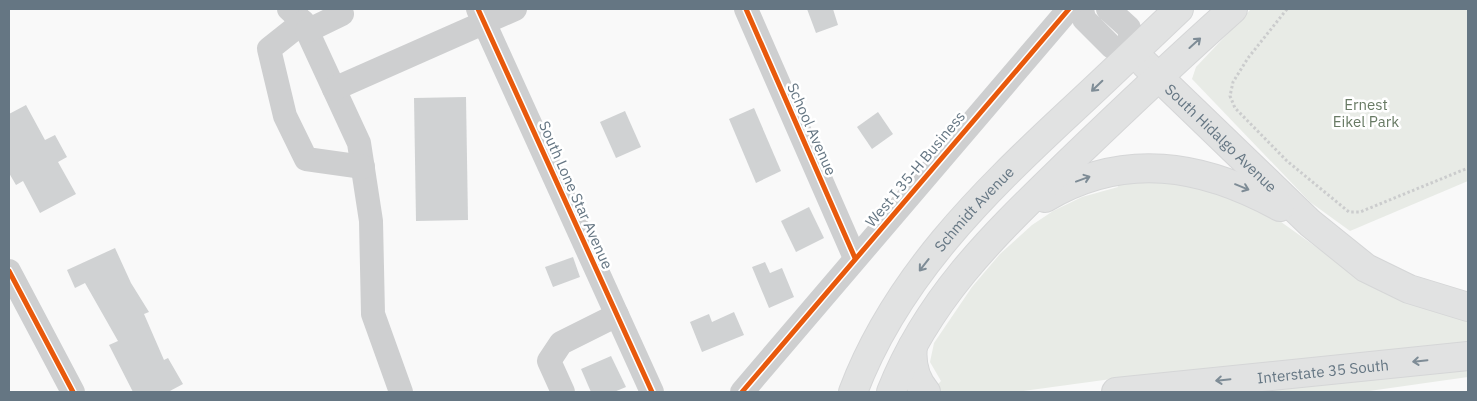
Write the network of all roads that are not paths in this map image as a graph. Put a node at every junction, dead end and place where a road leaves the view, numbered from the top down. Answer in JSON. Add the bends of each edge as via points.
{"nodes":[{"id":1,"x":340,"y":9,"type":"edge"},
{"id":2,"x":515,"y":9,"type":"edge"},
{"id":3,"x":746,"y":9,"type":"edge"},
{"id":4,"x":1069,"y":9,"type":"edge"},
{"id":5,"x":1082,"y":9,"type":"edge"},
{"id":6,"x":1108,"y":9,"type":"edge"},
{"id":7,"x":1179,"y":9,"type":"edge"},
{"id":8,"x":1233,"y":9,"type":"edge"},
{"id":9,"x":481,"y":16,"type":"edge"},
{"id":10,"x":300,"y":21,"type":"edge"},
{"id":11,"x":1133,"y":53,"type":"junction"},
{"id":12,"x":1159,"y":75,"type":"junction"},
{"id":13,"x":334,"y":89,"type":"junction"},
{"id":14,"x":363,"y":167,"type":"junction"},
{"id":15,"x":1310,"y":223,"type":"junction"},
{"id":16,"x":998,"y":232,"type":"junction"},
{"id":17,"x":855,"y":258,"type":"junction"},
{"id":18,"x":9,"y":271,"type":"edge"},
{"id":19,"x":1468,"y":307,"type":"edge"},
{"id":20,"x":617,"y":315,"type":"junction"},
{"id":21,"x":913,"y":346,"type":"junction"},
{"id":22,"x":1468,"y":356,"type":"edge"},
{"id":23,"x":73,"y":392,"type":"edge"},
{"id":24,"x":400,"y":392,"type":"edge"},
{"id":25,"x":563,"y":392,"type":"edge"},
{"id":26,"x":652,"y":392,"type":"edge"},
{"id":27,"x":742,"y":392,"type":"edge"},
{"id":28,"x":853,"y":392,"type":"edge"},
{"id":29,"x":890,"y":392,"type":"edge"},
{"id":30,"x":926,"y":392,"type":"edge"},
{"id":31,"x":1116,"y":392,"type":"edge"}],
"edges":[{"from":1,"to":10,"type":"street","via":[[342,14]]},
{"from":2,"to":9,"type":"street"},
{"from":3,"to":17,"type":"street","name":"School Avenue"},
{"from":4,"to":17,"type":"street","name":"West I 35-H Business"},
{"from":5,"to":11,"type":"street","name":"South Hidalgo Avenue","via":[[1084,19],[1112,46]]},
{"from":6,"to":11,"type":"street","via":[[1129,28]]},
{"from":7,"to":11,"type":"main road","name":"Schmidt Avenue"},
{"from":12,"to":8,"type":"main road","one_way":true},
{"from":9,"to":13,"type":"street"},
{"from":9,"to":20,"type":"street","name":"South Lone Star Avenue"},
{"from":10,"to":13,"type":"street"},
{"from":10,"to":14,"type":"street","via":[[270,50],[285,116],[306,159]]},
{"from":11,"to":12,"type":"main road","name":"South Hidalgo Avenue"},
{"from":11,"to":28,"type":"main road","name":"Schmidt Avenue","one_way":true,"via":[[1022,157],[944,239],[895,306]]},
{"from":12,"to":15,"type":"main road","name":"South Hidalgo Avenue"},
{"from":12,"to":16,"type":"main road"},
{"from":13,"to":14,"type":"street","via":[[359,143]]},
{"from":14,"to":24,"type":"street","via":[[371,221],[373,314]]},
{"from":16,"to":15,"type":"main road","one_way":true,"via":[[1068,185],[1106,173],[1149,168],[1172,168],[1223,179]]},
{"from":15,"to":19,"type":"main road","via":[[1366,268],[1387,280]]},
{"from":16,"to":21,"type":"main road","via":[[959,274]]},
{"from":17,"to":27,"type":"street","name":"West I 35-H Business"},
{"from":18,"to":23,"type":"street"},
{"from":20,"to":25,"type":"street","via":[[561,343],[549,362]]},
{"from":20,"to":26,"type":"street","name":"South Lone Star Avenue"},
{"from":21,"to":29,"type":"main road"},
{"from":21,"to":30,"type":"main road","via":[[912,366]]},
{"from":22,"to":31,"type":"main road","name":"Interstate 35 South","one_way":true}]}
